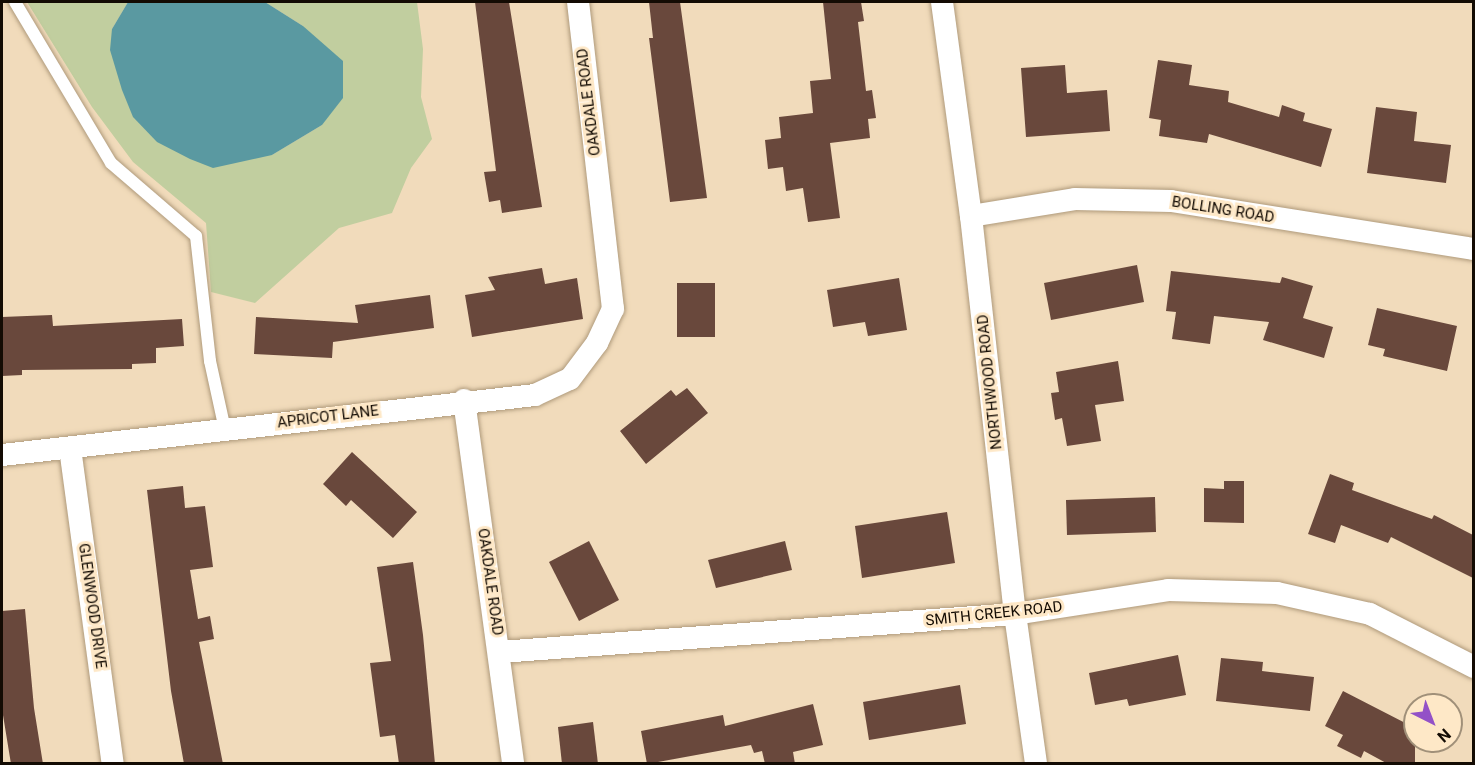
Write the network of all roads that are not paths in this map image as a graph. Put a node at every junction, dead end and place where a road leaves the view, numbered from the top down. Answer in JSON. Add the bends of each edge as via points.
{"nodes":[{"id":1,"x":15,"y":2,"type":"edge"},
{"id":2,"x":578,"y":2,"type":"edge"},
{"id":3,"x":942,"y":2,"type":"edge"},
{"id":4,"x":971,"y":216,"type":"junction"},
{"id":5,"x":1473,"y":249,"type":"edge"},
{"id":6,"x":613,"y":309,"type":"joint"},
{"id":7,"x":464,"y":400,"type":"junction"},
{"id":8,"x":225,"y":430,"type":"junction"},
{"id":9,"x":70,"y":448,"type":"junction"},
{"id":10,"x":2,"y":455,"type":"edge"},
{"id":11,"x":1015,"y":615,"type":"junction"},
{"id":12,"x":500,"y":652,"type":"junction"},
{"id":13,"x":1473,"y":667,"type":"edge"},
{"id":14,"x":113,"y":764,"type":"edge"},
{"id":15,"x":513,"y":764,"type":"edge"},
{"id":16,"x":1036,"y":764,"type":"edge"}],
"edges":[{"from":1,"to":8,"type":"lane","via":[[111,163],[196,236],[210,361]]},
{"from":2,"to":6,"type":"street","name":"OAKDALE ROAD"},
{"from":3,"to":4,"type":"street","name":"NORTHWOOD ROAD"},
{"from":4,"to":5,"type":"street","name":"BOLLING ROAD","via":[[1075,199],[1171,201]]},
{"from":4,"to":11,"type":"street","name":"NORTHWOOD ROAD"},
{"from":6,"to":7,"type":"street","name":"APRICOT LANE","via":[[597,343],[570,379],[534,395]]},
{"from":7,"to":8,"type":"street","name":"APRICOT LANE"},
{"from":7,"to":12,"type":"street","name":"OAKDALE ROAD"},
{"from":8,"to":9,"type":"street","name":"APRICOT LANE"},
{"from":9,"to":10,"type":"street","name":"APRICOT LANE"},
{"from":9,"to":14,"type":"street","name":"GLENWOOD DRIVE"},
{"from":11,"to":12,"type":"street","name":"SMITH CREEK ROAD"},
{"from":11,"to":13,"type":"street","name":"SMITH CREEK ROAD","via":[[1168,590],[1277,593],[1370,614]]},
{"from":11,"to":16,"type":"street","name":"NORTHWOOD ROAD"},
{"from":12,"to":15,"type":"street","name":"OAKDALE ROAD"}]}
